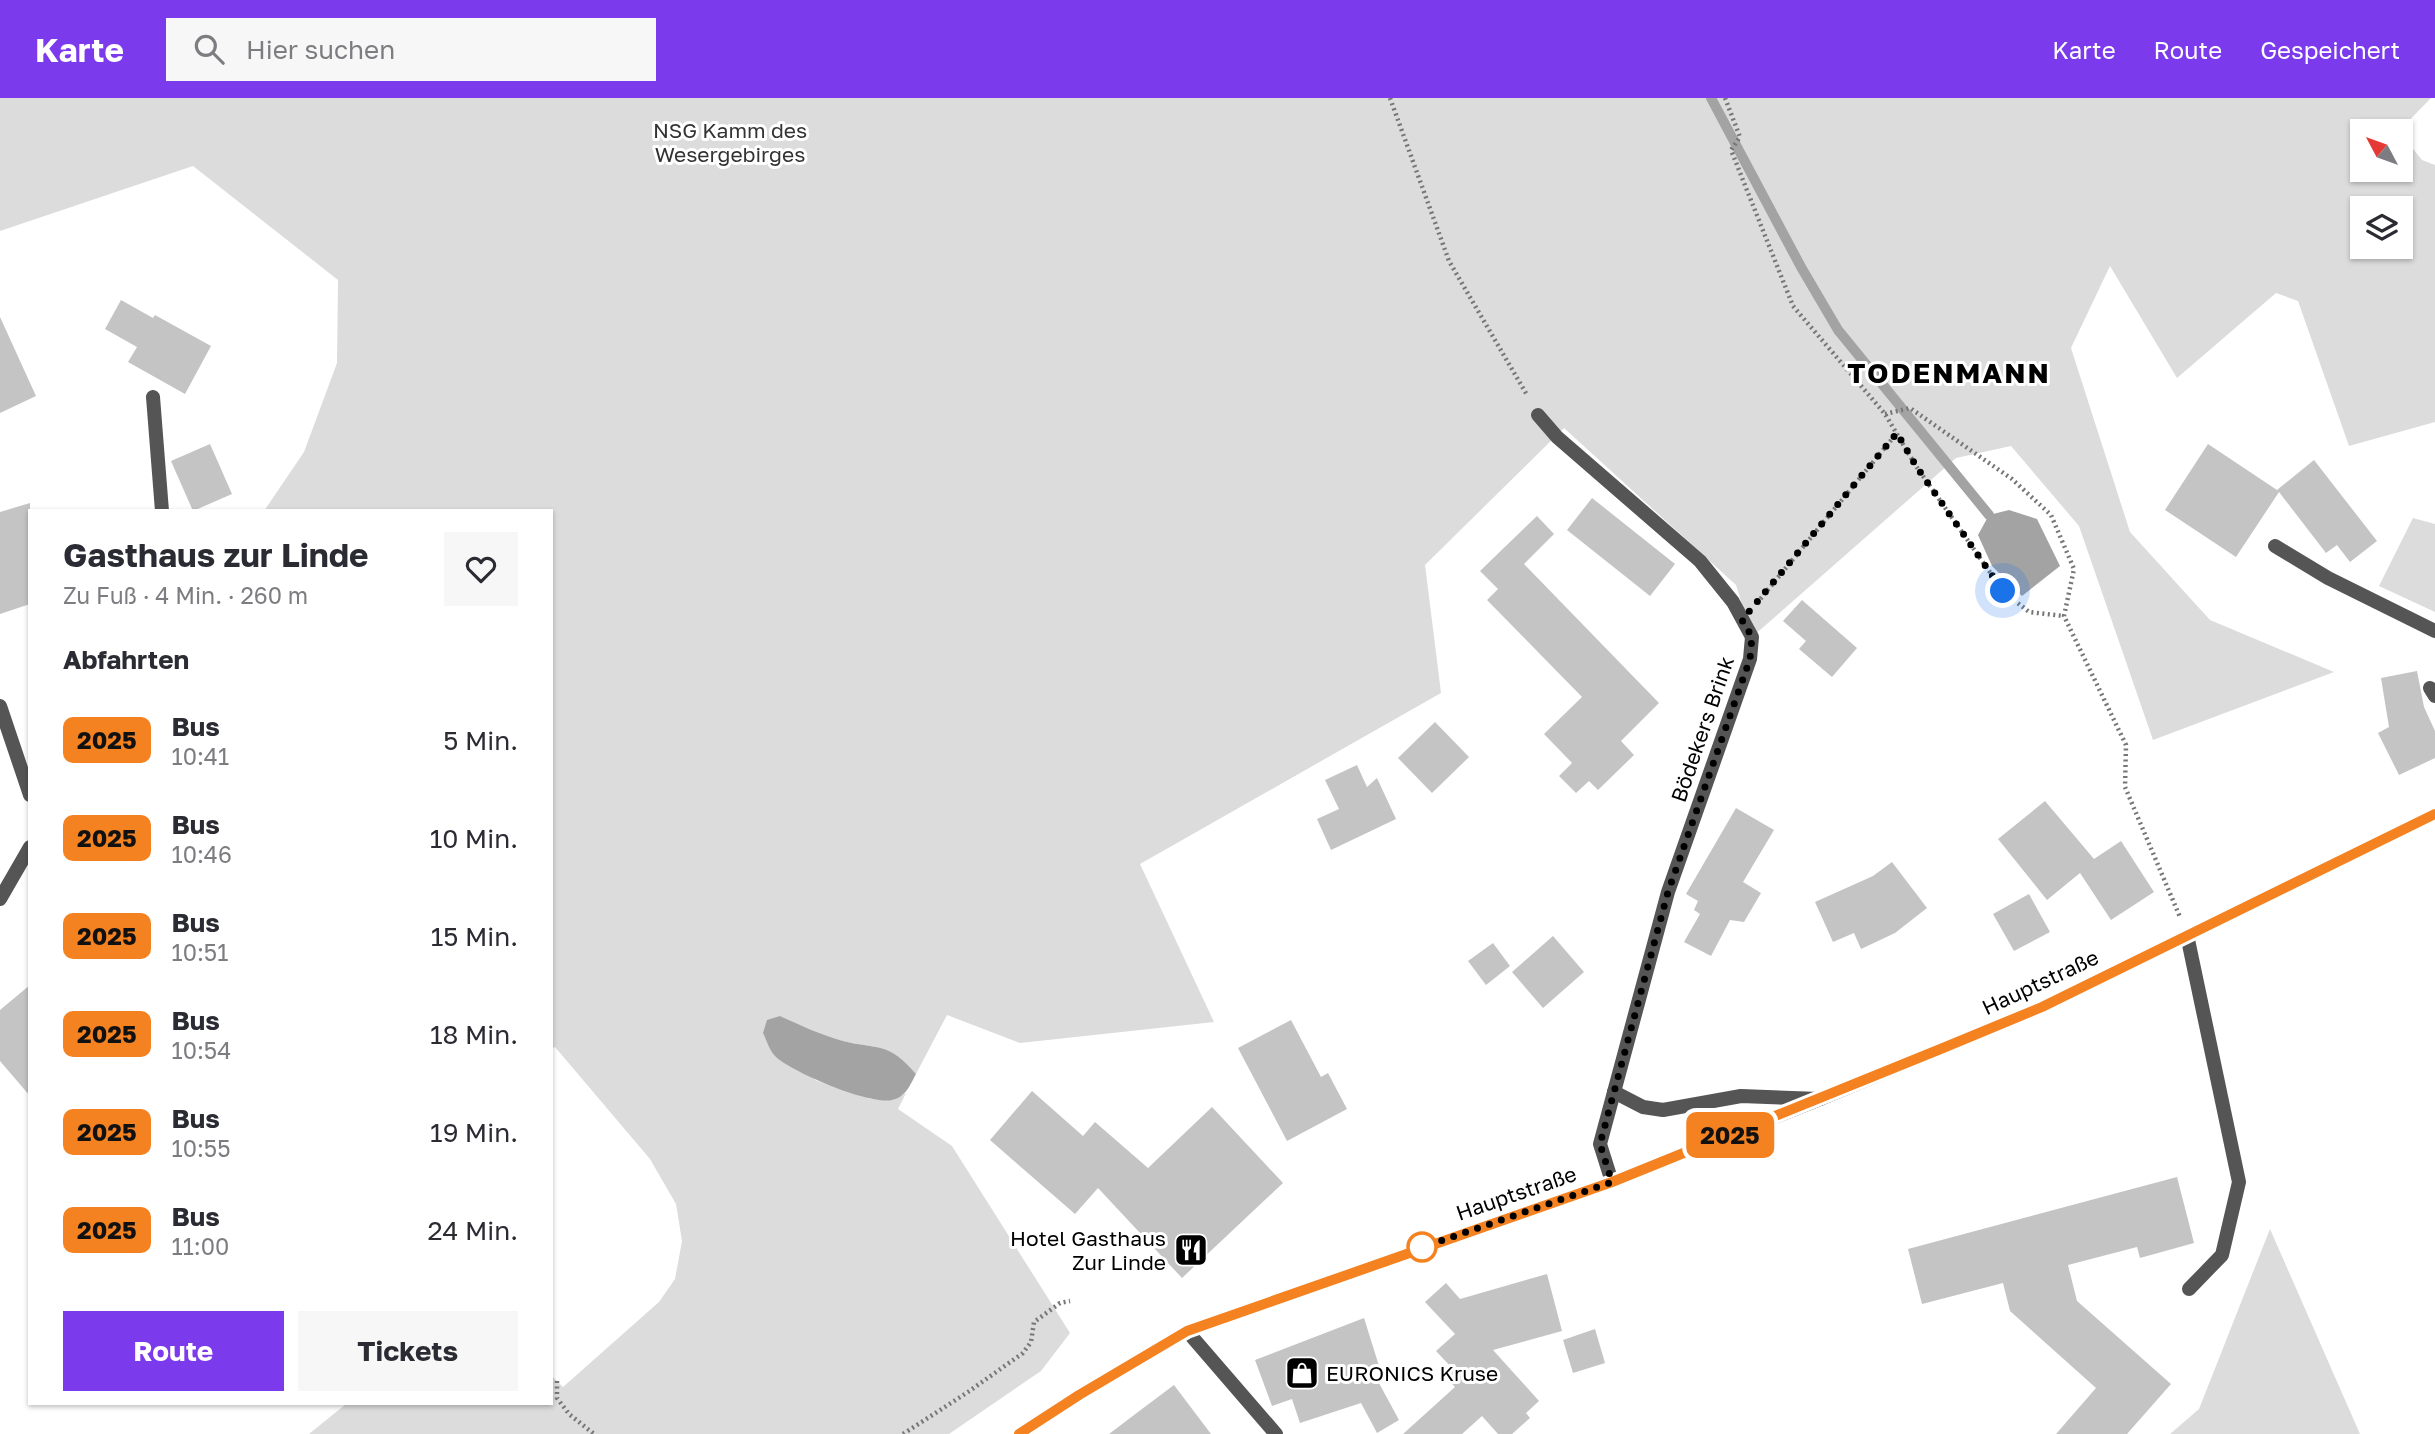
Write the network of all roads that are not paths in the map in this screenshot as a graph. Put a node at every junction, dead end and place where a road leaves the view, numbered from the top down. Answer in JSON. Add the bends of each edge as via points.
{"nodes":[{"id":1,"x":153,"y":397,"type":"dead end"},
{"id":2,"x":1538,"y":415,"type":"road end"},
{"id":3,"x":162,"y":509,"type":"edge"},
{"id":4,"x":2275,"y":546,"type":"dead end"},
{"id":5,"x":2435,"y":631,"type":"edge"},
{"id":6,"x":0,"y":706,"type":"edge"},
{"id":7,"x":28,"y":789,"type":"edge"},
{"id":8,"x":2435,"y":814,"type":"edge"},
{"id":9,"x":28,"y":850,"type":"edge"},
{"id":10,"x":0,"y":899,"type":"edge"},
{"id":11,"x":2188,"y":935,"type":"junction"},
{"id":12,"x":1614,"y":1092,"type":"junction"},
{"id":13,"x":1820,"y":1099,"type":"junction"},
{"id":14,"x":1612,"y":1182,"type":"junction"},
{"id":15,"x":2189,"y":1289,"type":"dead end"},
{"id":16,"x":1187,"y":1331,"type":"junction"},
{"id":17,"x":1019,"y":1434,"type":"edge"},
{"id":18,"x":1276,"y":1434,"type":"edge"}],
"edges":[{"from":1,"to":3,"type":"street"},
{"from":2,"to":12,"type":"street","name":"Bödekers Brink","via":[[1557,437],[1700,561],[1733,602],[1752,637],[1750,659],[1668,892]]},
{"from":4,"to":5,"type":"street"},
{"from":6,"to":7,"type":"street"},
{"from":8,"to":11,"type":"main road","name":"Hauptstraße"},
{"from":9,"to":10,"type":"street"},
{"from":11,"to":13,"type":"main road","name":"Hauptstraße","via":[[2042,1007]]},
{"from":11,"to":15,"type":"street","via":[[2239,1182],[2222,1255]]},
{"from":12,"to":13,"type":"street","via":[[1643,1107],[1663,1110],[1741,1096]]},
{"from":12,"to":14,"type":"street","name":"Bödekers Brink","via":[[1600,1144]]},
{"from":13,"to":14,"type":"main road","name":"Hauptstraße"},
{"from":14,"to":16,"type":"main road","name":"Hauptstraße"},
{"from":16,"to":17,"type":"main road","name":"Hauptstraße"},
{"from":16,"to":18,"type":"street"}]}
